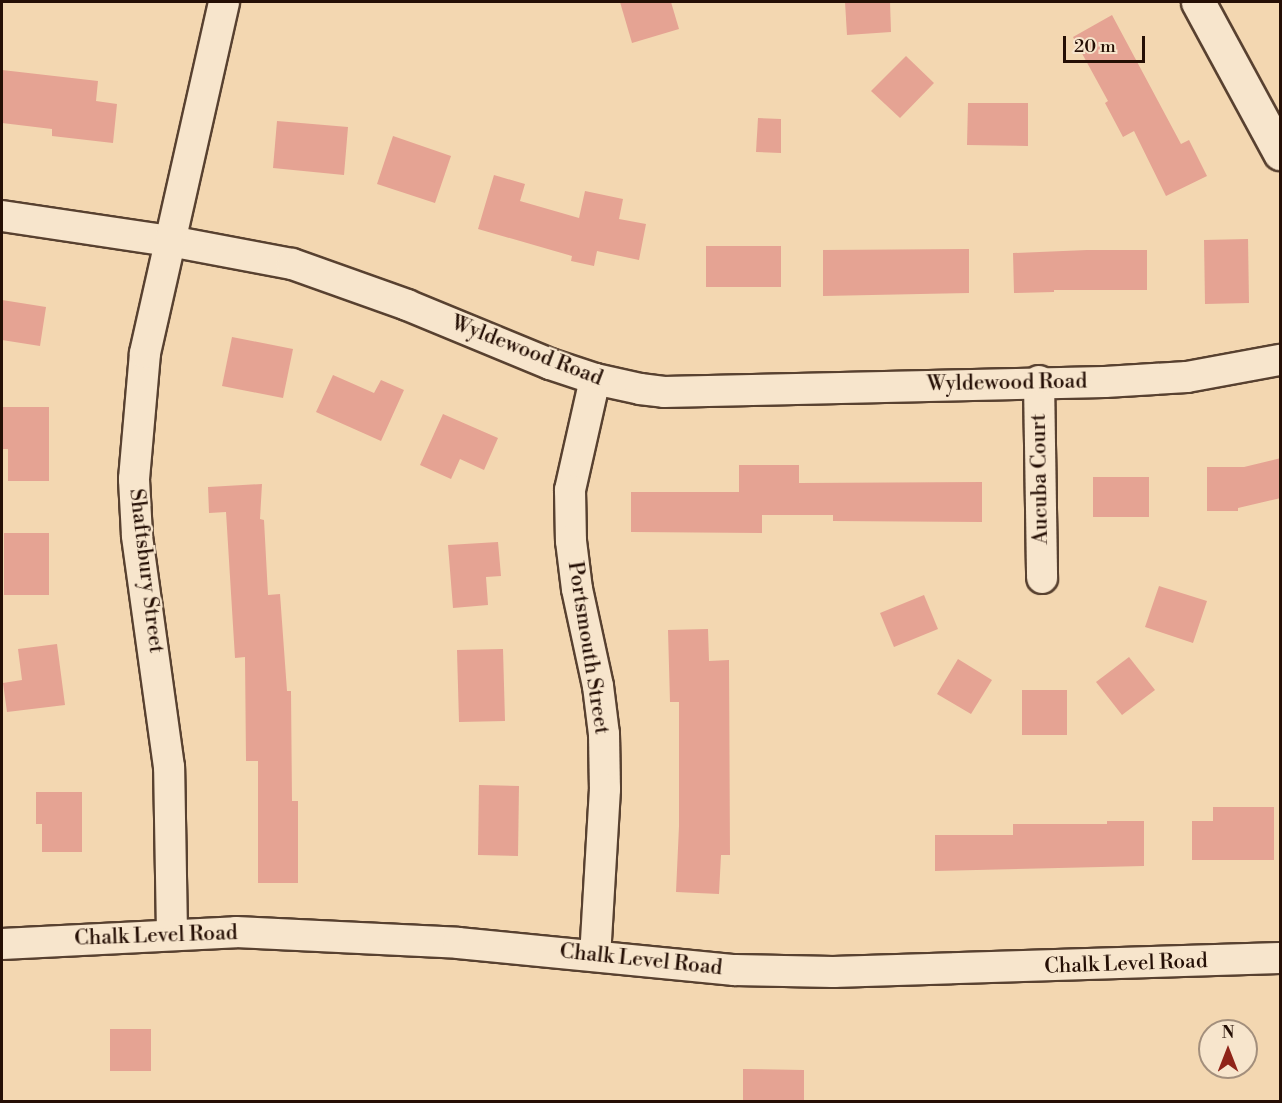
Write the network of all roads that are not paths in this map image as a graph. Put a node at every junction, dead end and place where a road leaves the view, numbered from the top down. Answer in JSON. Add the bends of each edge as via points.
{"nodes":[{"id":1,"x":224,"y":2,"type":"edge"},
{"id":2,"x":1198,"y":2,"type":"edge"},
{"id":3,"x":1281,"y":153,"type":"edge"},
{"id":4,"x":2,"y":216,"type":"edge"},
{"id":5,"x":170,"y":241,"type":"junction"},
{"id":6,"x":1281,"y":360,"type":"edge"},
{"id":7,"x":595,"y":379,"type":"junction"},
{"id":8,"x":1039,"y":381,"type":"junction"},
{"id":9,"x":1042,"y":578,"type":"dead end"},
{"id":10,"x":172,"y":933,"type":"junction"},
{"id":11,"x":2,"y":944,"type":"edge"},
{"id":12,"x":595,"y":956,"type":"junction"},
{"id":13,"x":1281,"y":958,"type":"edge"}],
"edges":[{"from":1,"to":5,"type":"street","name":"Shaftsbury Street"},
{"from":2,"to":3,"type":"street"},
{"from":4,"to":5,"type":"street","name":"Wyldewood Road"},
{"from":5,"to":7,"type":"street","name":"Wyldewood Road","via":[[292,264],[332,276]]},
{"from":5,"to":10,"type":"street","name":"Shaftsbury Street","via":[[145,353],[134,479],[137,535],[170,767]]},
{"from":6,"to":8,"type":"street","name":"Wyldewood Road","via":[[1187,377]]},
{"from":7,"to":8,"type":"street","name":"Wyldewood Road","via":[[664,392]]},
{"from":7,"to":12,"type":"street","name":"Portsmouth Street","via":[[570,490],[577,590],[604,734],[605,789]]},
{"from":8,"to":9,"type":"street","name":"Aucuba Court"},
{"from":10,"to":11,"type":"street","name":"Chalk Level Road"},
{"from":10,"to":12,"type":"street","name":"Chalk Level Road","via":[[236,932],[458,943]]},
{"from":12,"to":13,"type":"street","name":"Chalk Level Road","via":[[735,970],[833,972]]}]}
